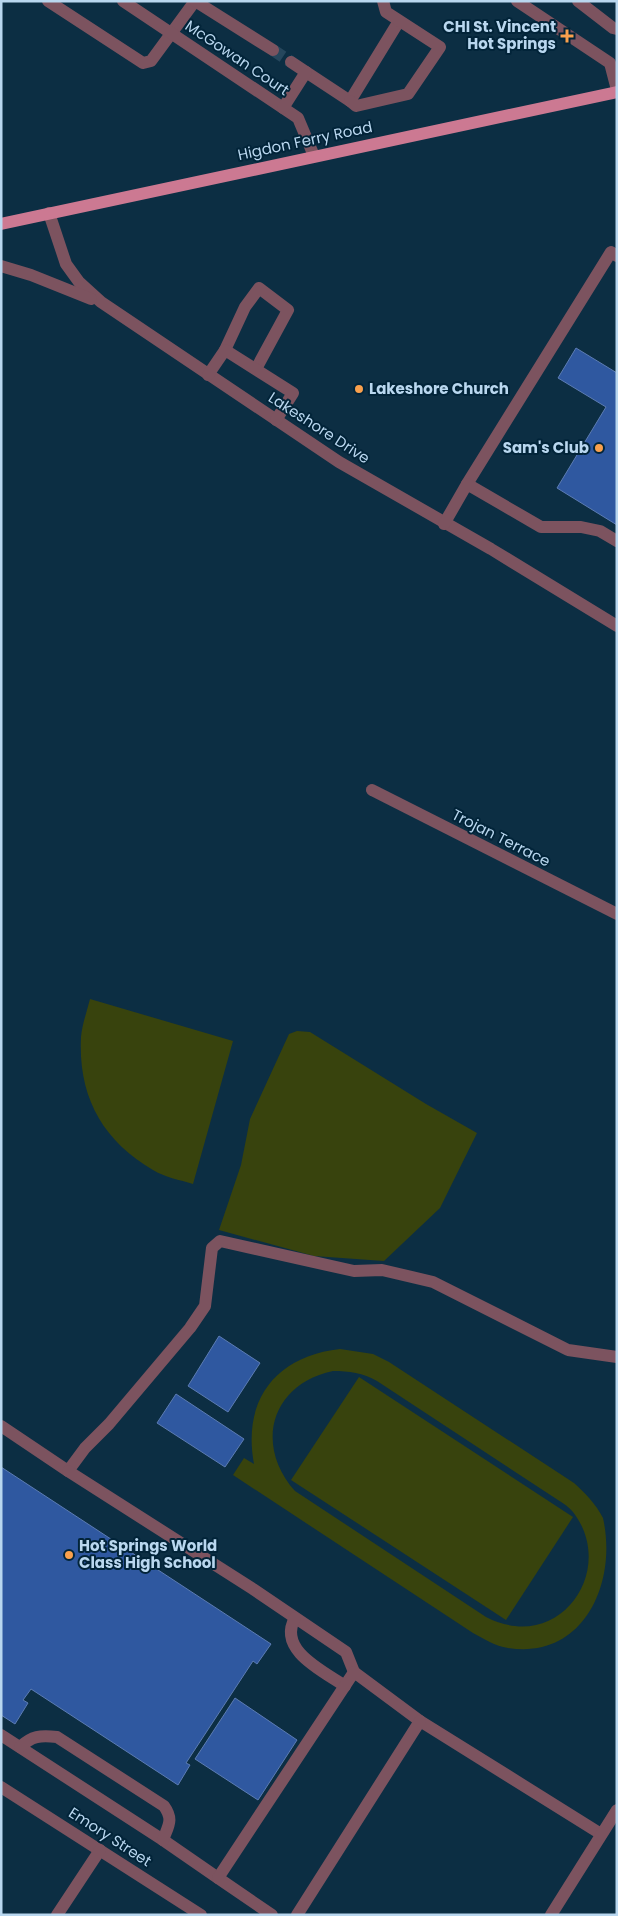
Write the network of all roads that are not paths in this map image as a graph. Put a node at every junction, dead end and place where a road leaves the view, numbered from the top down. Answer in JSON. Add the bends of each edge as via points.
{"nodes":[{"id":1,"x":48,"y":1,"type":"edge"},
{"id":2,"x":124,"y":1,"type":"edge"},
{"id":3,"x":195,"y":1,"type":"edge"},
{"id":4,"x":383,"y":1,"type":"edge"},
{"id":5,"x":517,"y":1,"type":"edge"},
{"id":6,"x":578,"y":1,"type":"edge"},
{"id":7,"x":210,"y":5,"type":"edge"},
{"id":8,"x":399,"y":22,"type":"junction"},
{"id":9,"x":617,"y":29,"type":"edge"},
{"id":10,"x":172,"y":34,"type":"junction"},
{"id":11,"x":273,"y":50,"type":"tunnel mouth"},
{"id":12,"x":292,"y":62,"type":"tunnel mouth"},
{"id":13,"x":306,"y":72,"type":"junction"},
{"id":14,"x":617,"y":91,"type":"edge"},
{"id":15,"x":350,"y":101,"type":"junction"},
{"id":16,"x":283,"y":108,"type":"junction"},
{"id":17,"x":314,"y":156,"type":"junction"},
{"id":18,"x":49,"y":213,"type":"junction"},
{"id":19,"x":1,"y":224,"type":"edge"},
{"id":20,"x":617,"y":256,"type":"edge"},
{"id":21,"x":1,"y":266,"type":"edge"},
{"id":22,"x":101,"y":302,"type":"junction"},
{"id":23,"x":225,"y":350,"type":"junction"},
{"id":24,"x":256,"y":369,"type":"junction"},
{"id":25,"x":208,"y":374,"type":"junction"},
{"id":26,"x":276,"y":420,"type":"junction"},
{"id":27,"x":467,"y":484,"type":"junction"},
{"id":28,"x":444,"y":524,"type":"junction"},
{"id":29,"x":617,"y":541,"type":"edge"},
{"id":30,"x":617,"y":626,"type":"edge"},
{"id":31,"x":372,"y":790,"type":"dead end"},
{"id":32,"x":617,"y":914,"type":"edge"},
{"id":33,"x":617,"y":1357,"type":"edge"},
{"id":34,"x":1,"y":1426,"type":"edge"},
{"id":35,"x":68,"y":1471,"type":"junction"},
{"id":36,"x":296,"y":1618,"type":"junction"},
{"id":37,"x":354,"y":1672,"type":"junction"},
{"id":38,"x":345,"y":1686,"type":"junction"},
{"id":39,"x":420,"y":1721,"type":"junction"},
{"id":40,"x":1,"y":1735,"type":"edge"},
{"id":41,"x":20,"y":1747,"type":"junction"},
{"id":42,"x":1,"y":1786,"type":"edge"},
{"id":43,"x":617,"y":1810,"type":"edge"},
{"id":44,"x":602,"y":1834,"type":"junction"},
{"id":45,"x":163,"y":1840,"type":"junction"},
{"id":46,"x":100,"y":1850,"type":"junction"},
{"id":47,"x":218,"y":1878,"type":"junction"},
{"id":48,"x":57,"y":1915,"type":"edge"},
{"id":49,"x":201,"y":1915,"type":"edge"},
{"id":50,"x":272,"y":1915,"type":"edge"},
{"id":51,"x":297,"y":1915,"type":"edge"},
{"id":52,"x":550,"y":1915,"type":"edge"}],
"edges":[{"from":1,"to":10,"type":"street","via":[[143,63],[151,61]]},
{"from":2,"to":10,"type":"street","name":"McGowan Court"},
{"from":3,"to":7,"type":"street"},
{"from":3,"to":10,"type":"street"},
{"from":4,"to":8,"type":"street","via":[[386,12]]},
{"from":5,"to":14,"type":"street","via":[[610,63]]},
{"from":6,"to":9,"type":"street"},
{"from":7,"to":11,"type":"street"},
{"from":8,"to":15,"type":"street"},
{"from":8,"to":15,"type":"street","via":[[440,47],[408,94],[356,106]]},
{"from":10,"to":16,"type":"street","name":"McGowan Court"},
{"from":12,"to":13,"type":"street"},
{"from":13,"to":15,"type":"street"},
{"from":13,"to":16,"type":"street"},
{"from":14,"to":17,"type":"main road","name":"Higdon Ferry Road"},
{"from":16,"to":17,"type":"street","name":"McGowan Court","via":[[298,118]]},
{"from":17,"to":18,"type":"main road","name":"Higdon Ferry Road"},
{"from":18,"to":19,"type":"main road","name":"Higdon Ferry Road"},
{"from":18,"to":22,"type":"street","name":"Lakeshore Drive","via":[[66,264],[79,282]]},
{"from":20,"to":27,"type":"street","via":[[611,252]]},
{"from":21,"to":22,"type":"street","via":[[31,274]]},
{"from":22,"to":25,"type":"street","name":"Lakeshore Drive"},
{"from":23,"to":24,"type":"street"},
{"from":23,"to":24,"type":"street","via":[[245,307],[260,288],[288,310]]},
{"from":23,"to":25,"type":"street"},
{"from":24,"to":26,"type":"street","via":[[293,393]]},
{"from":25,"to":26,"type":"street","name":"Lakeshore Drive"},
{"from":26,"to":28,"type":"street","name":"Lakeshore Drive","via":[[339,462]]},
{"from":27,"to":28,"type":"street"},
{"from":27,"to":29,"type":"street","via":[[541,527],[582,527],[600,531]]},
{"from":28,"to":30,"type":"street","name":"Lakeshore Drive"},
{"from":31,"to":32,"type":"street","name":"Trojan Terrace"},
{"from":33,"to":35,"type":"street","via":[[568,1350],[433,1282],[382,1270],[354,1271],[220,1241],[212,1248],[205,1306],[190,1328],[109,1424],[84,1448]]},
{"from":34,"to":35,"type":"street"},
{"from":35,"to":36,"type":"street"},
{"from":36,"to":37,"type":"street","via":[[346,1652]]},
{"from":36,"to":38,"type":"street","via":[[290,1633],[294,1645],[304,1657]]},
{"from":37,"to":38,"type":"street"},
{"from":37,"to":39,"type":"street"},
{"from":38,"to":47,"type":"street"},
{"from":39,"to":44,"type":"street"},
{"from":39,"to":51,"type":"street"},
{"from":40,"to":41,"type":"street"},
{"from":41,"to":45,"type":"street"},
{"from":41,"to":45,"type":"street","via":[[29,1739],[57,1737],[164,1806],[170,1823]]},
{"from":42,"to":46,"type":"street","name":"Emory Street"},
{"from":43,"to":44,"type":"street"},
{"from":44,"to":52,"type":"street"},
{"from":45,"to":47,"type":"street"},
{"from":46,"to":48,"type":"street"},
{"from":46,"to":49,"type":"street","name":"Emory Street"},
{"from":47,"to":50,"type":"street"}]}
